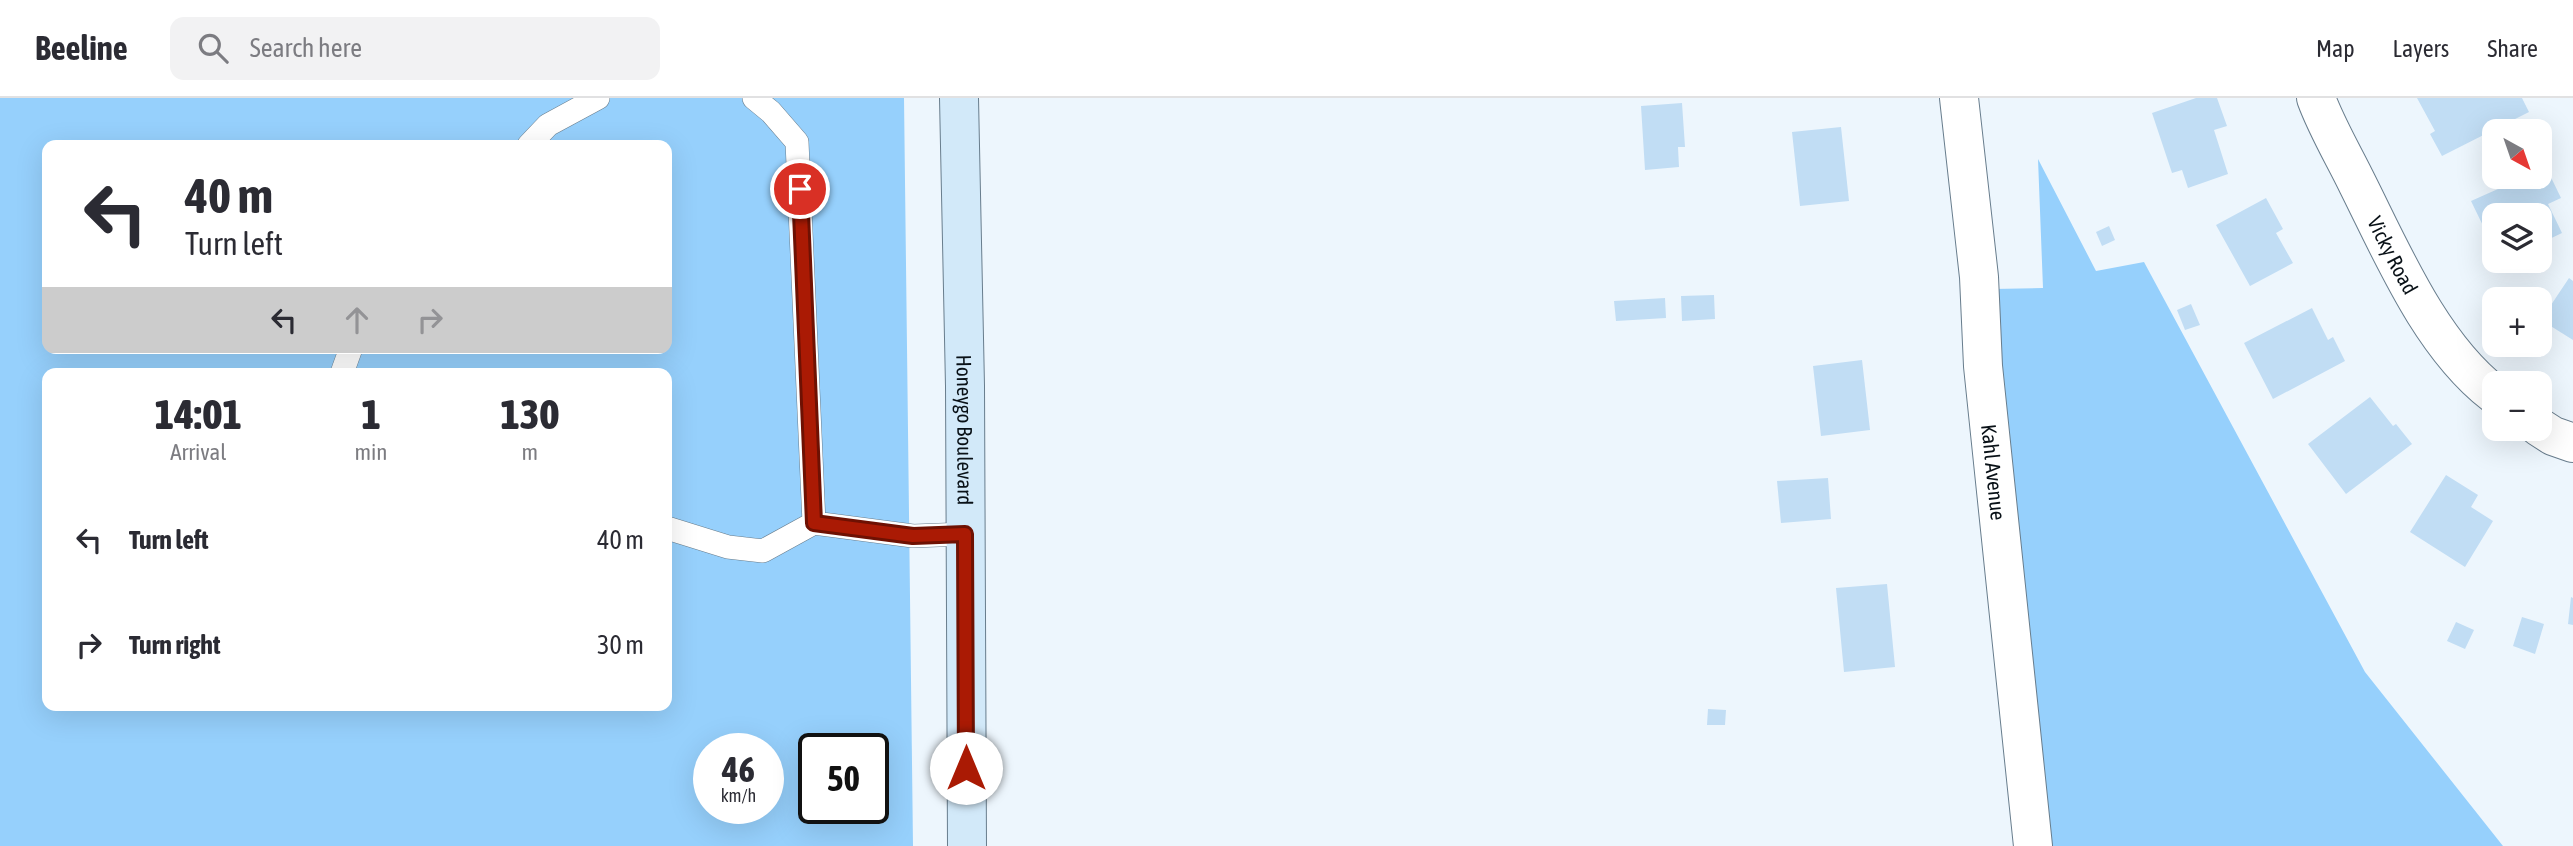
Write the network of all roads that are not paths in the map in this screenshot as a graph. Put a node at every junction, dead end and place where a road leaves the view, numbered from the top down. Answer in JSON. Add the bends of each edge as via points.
{"nodes":[{"id":1,"x":598,"y":98,"type":"edge"},
{"id":2,"x":754,"y":98,"type":"edge"},
{"id":3,"x":959,"y":98,"type":"edge"},
{"id":4,"x":1959,"y":98,"type":"edge"},
{"id":5,"x":2316,"y":98,"type":"edge"},
{"id":6,"x":534,"y":140,"type":"edge"},
{"id":7,"x":2482,"y":385,"type":"edge"},
{"id":8,"x":2552,"y":435,"type":"edge"},
{"id":9,"x":2573,"y":443,"type":"edge"},
{"id":10,"x":814,"y":523,"type":"junction"},
{"id":11,"x":672,"y":530,"type":"edge"},
{"id":12,"x":965,"y":534,"type":"junction"},
{"id":13,"x":967,"y":846,"type":"edge"},
{"id":14,"x":2034,"y":846,"type":"edge"}],
"edges":[{"from":1,"to":6,"type":"lane","via":[[548,125]]},
{"from":2,"to":10,"type":"lane","via":[[797,142]]},
{"from":3,"to":12,"type":"main road","name":"Honeygo Boulevard"},
{"from":4,"to":14,"type":"street","name":"Kahl Avenue"},
{"from":5,"to":7,"type":"street","name":"Vicky Road","via":[[2412,293]]},
{"from":8,"to":9,"type":"street"},
{"from":10,"to":11,"type":"lane","via":[[763,551],[728,547]]},
{"from":10,"to":12,"type":"lane","via":[[913,536]]},
{"from":12,"to":13,"type":"main road","name":"Honeygo Boulevard"}]}
